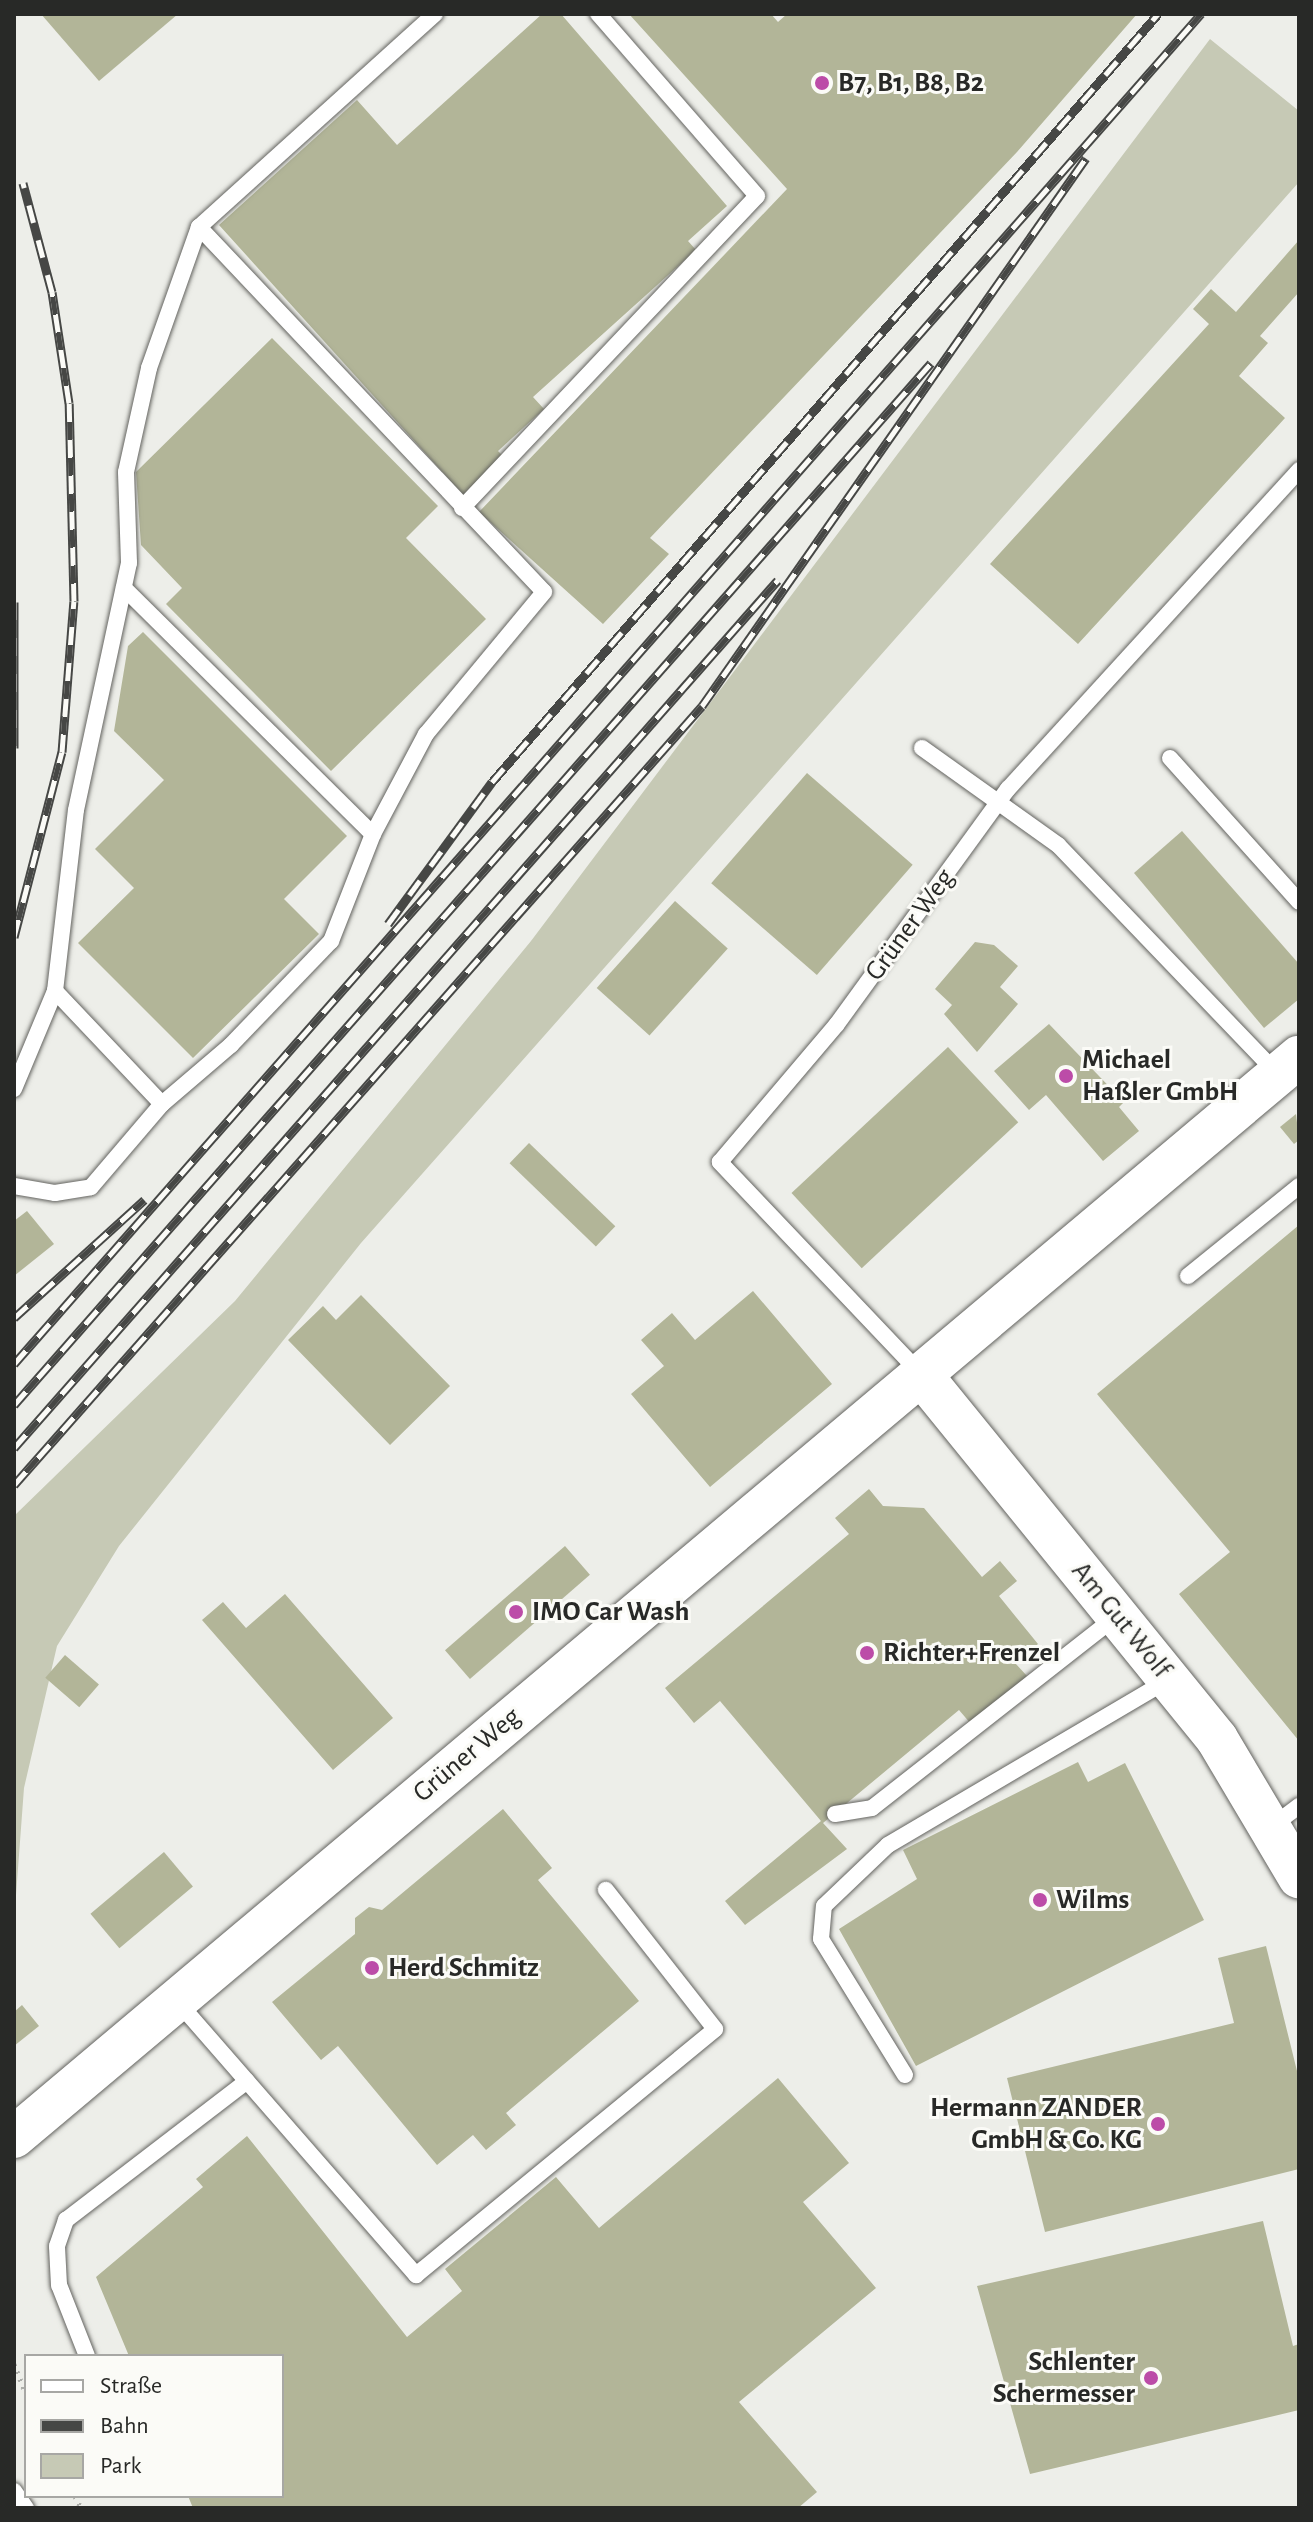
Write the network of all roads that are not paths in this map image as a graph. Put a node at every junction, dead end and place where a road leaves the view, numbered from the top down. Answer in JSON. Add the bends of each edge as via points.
{"nodes":[{"id":1,"x":435,"y":14,"type":"edge"},
{"id":2,"x":598,"y":14,"type":"edge"},
{"id":3,"x":199,"y":227,"type":"junction"},
{"id":4,"x":1299,"y":470,"type":"edge"},
{"id":5,"x":462,"y":508,"type":"junction"},
{"id":6,"x":124,"y":588,"type":"junction"},
{"id":7,"x":922,"y":748,"type":"dead end"},
{"id":8,"x":1170,"y":758,"type":"dead end"},
{"id":9,"x":999,"y":804,"type":"junction"},
{"id":10,"x":373,"y":834,"type":"junction"},
{"id":11,"x":1299,"y":902,"type":"edge"},
{"id":12,"x":55,"y":991,"type":"junction"},
{"id":13,"x":1289,"y":1065,"type":"edge"},
{"id":14,"x":14,"y":1089,"type":"edge"},
{"id":15,"x":162,"y":1104,"type":"junction"},
{"id":16,"x":14,"y":1186,"type":"edge"},
{"id":17,"x":1299,"y":1186,"type":"edge"},
{"id":18,"x":1188,"y":1276,"type":"dead end"},
{"id":19,"x":923,"y":1377,"type":"junction"},
{"id":20,"x":1117,"y":1616,"type":"junction"},
{"id":21,"x":1169,"y":1679,"type":"junction"},
{"id":22,"x":835,"y":1814,"type":"dead end"},
{"id":23,"x":1285,"y":1817,"type":"edge"},
{"id":24,"x":1299,"y":1877,"type":"edge"},
{"id":25,"x":606,"y":1890,"type":"dead end"},
{"id":26,"x":176,"y":2000,"type":"junction"},
{"id":27,"x":905,"y":2075,"type":"dead end"},
{"id":28,"x":247,"y":2081,"type":"junction"},
{"id":29,"x":14,"y":2137,"type":"edge"},
{"id":30,"x":86,"y":2354,"type":"edge"},
{"id":31,"x":14,"y":2491,"type":"edge"},
{"id":32,"x":26,"y":2508,"type":"edge"}],
"edges":[{"from":1,"to":3,"type":"lane"},
{"from":2,"to":5,"type":"lane","via":[[757,196]]},
{"from":3,"to":5,"type":"lane"},
{"from":3,"to":6,"type":"lane","via":[[149,368],[126,472]]},
{"from":4,"to":9,"type":"lane","name":"Grüner Weg"},
{"from":5,"to":10,"type":"lane","via":[[544,592],[426,734]]},
{"from":6,"to":10,"type":"lane"},
{"from":6,"to":12,"type":"lane","via":[[76,810]]},
{"from":7,"to":9,"type":"lane"},
{"from":8,"to":11,"type":"lane"},
{"from":9,"to":13,"type":"lane","via":[[1058,845]]},
{"from":9,"to":19,"type":"lane","name":"Grüner Weg","via":[[837,1024],[720,1162]]},
{"from":10,"to":15,"type":"lane","via":[[331,941],[231,1045]]},
{"from":12,"to":14,"type":"lane"},
{"from":12,"to":15,"type":"lane"},
{"from":13,"to":19,"type":"street","name":"Grüner Weg"},
{"from":15,"to":16,"type":"lane","via":[[91,1187],[55,1193]]},
{"from":17,"to":18,"type":"lane"},
{"from":19,"to":20,"type":"street","name":"Am Gut Wolf"},
{"from":19,"to":26,"type":"street","name":"Grüner Weg"},
{"from":20,"to":21,"type":"street","name":"Am Gut Wolf"},
{"from":20,"to":22,"type":"lane","via":[[872,1808]]},
{"from":21,"to":23,"type":"street","name":"Am Gut Wolf"},
{"from":21,"to":27,"type":"lane","via":[[888,1845],[824,1906],[821,1939]]},
{"from":23,"to":24,"type":"street","name":"Am Gut Wolf"},
{"from":25,"to":28,"type":"lane","via":[[715,2029],[416,2275]]},
{"from":26,"to":28,"type":"lane"},
{"from":26,"to":29,"type":"street","name":"Grüner Weg"},
{"from":28,"to":30,"type":"lane","via":[[66,2220],[57,2246],[59,2285]]},
{"from":31,"to":32,"type":"lane"}]}
